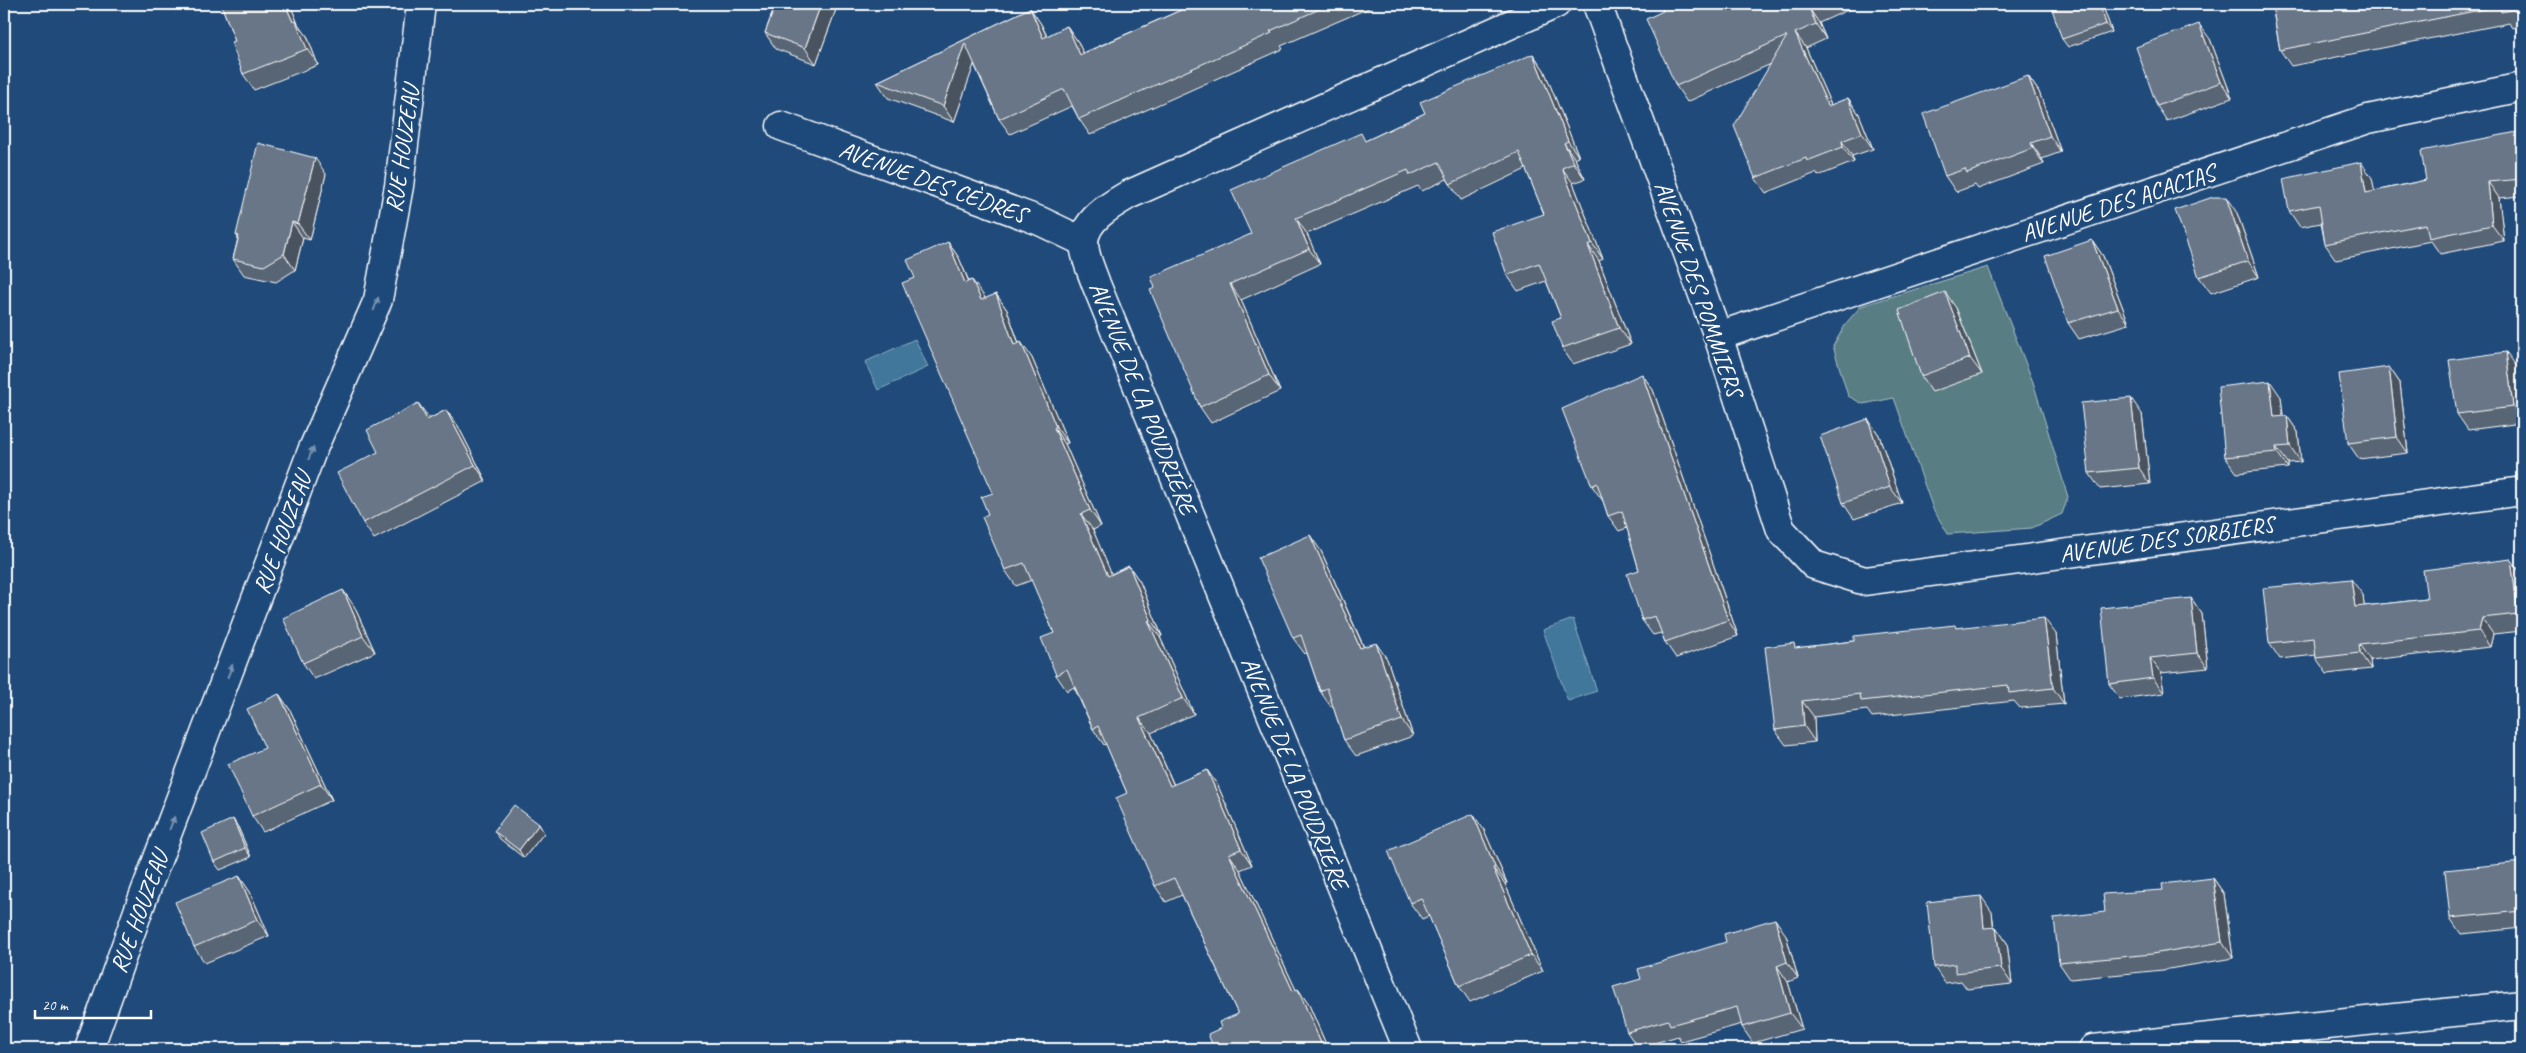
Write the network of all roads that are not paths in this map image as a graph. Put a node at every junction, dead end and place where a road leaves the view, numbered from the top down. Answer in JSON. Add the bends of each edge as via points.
{"nodes":[{"id":1,"x":404,"y":4,"type":"edge"},
{"id":2,"x":421,"y":4,"type":"edge"},
{"id":3,"x":1556,"y":4,"type":"edge"},
{"id":4,"x":1597,"y":4,"type":"edge"},
{"id":5,"x":417,"y":34,"type":"junction"},
{"id":6,"x":2522,"y":87,"type":"edge"},
{"id":7,"x":781,"y":126,"type":"dead end"},
{"id":8,"x":1084,"y":242,"type":"junction"},
{"id":9,"x":1718,"y":336,"type":"junction"},
{"id":10,"x":2522,"y":491,"type":"edge"},
{"id":11,"x":1814,"y":565,"type":"joint"},
{"id":12,"x":2522,"y":1005,"type":"edge"},
{"id":13,"x":89,"y":1049,"type":"edge"},
{"id":14,"x":1408,"y":1049,"type":"edge"},
{"id":15,"x":2093,"y":1049,"type":"edge"}],
"edges":[{"from":1,"to":5,"type":"street"},
{"from":2,"to":5,"type":"street","name":"RUE HOUZEAU"},
{"from":3,"to":8,"type":"street","via":[[1128,195],[1105,208],[1091,224]]},
{"from":4,"to":9,"type":"street","name":"AVENUE DES POMMIERS"},
{"from":13,"to":5,"type":"street","name":"RUE HOUZEAU","one_way":true,"via":[[312,451],[378,300],[399,186]]},
{"from":6,"to":9,"type":"street","name":"AVENUE DES ACACIAS","via":[[2368,119]]},
{"from":7,"to":8,"type":"street","name":"AVENUE DES CÈDRES","via":[[1040,221]]},
{"from":8,"to":14,"type":"street","name":"AVENUE DE LA POUDRIÈRE","via":[[1096,284]]},
{"from":9,"to":11,"type":"street","name":"AVENUE DES POMMIERS","via":[[1782,530]]},
{"from":10,"to":11,"type":"street","name":"AVENUE DES SORBIERS","via":[[1865,580]]},
{"from":12,"to":15,"type":"street"}]}
